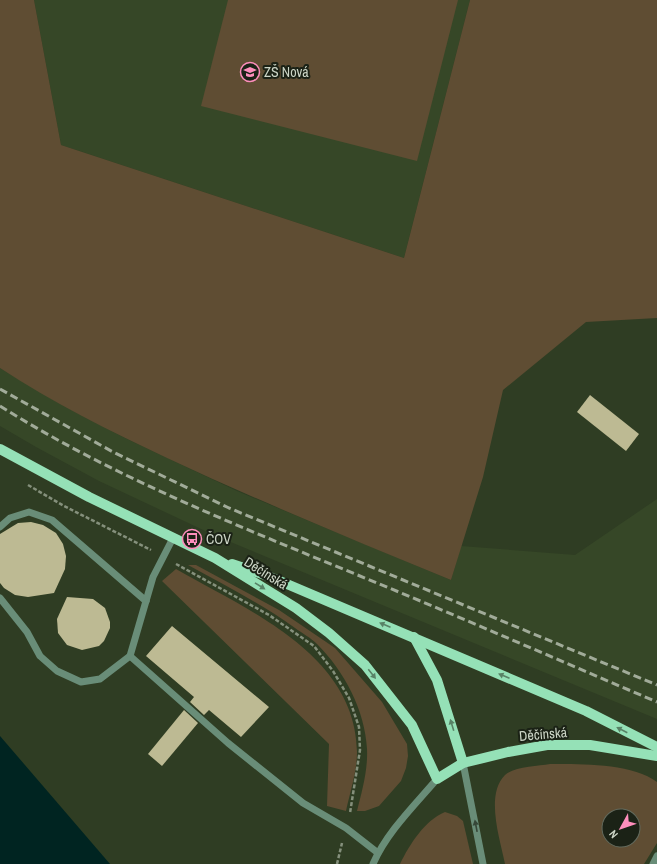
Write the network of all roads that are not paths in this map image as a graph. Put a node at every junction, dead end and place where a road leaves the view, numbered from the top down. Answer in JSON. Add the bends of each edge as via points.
{"nodes":[{"id":1,"x":0,"y":449,"type":"edge"},
{"id":2,"x":0,"y":527,"type":"edge"},
{"id":3,"x":173,"y":538,"type":"junction"},
{"id":4,"x":215,"y":558,"type":"junction"},
{"id":5,"x":0,"y":598,"type":"edge"},
{"id":6,"x":146,"y":601,"type":"junction"},
{"id":7,"x":414,"y":637,"type":"junction"},
{"id":8,"x":130,"y":656,"type":"junction"},
{"id":9,"x":657,"y":748,"type":"edge"},
{"id":10,"x":657,"y":756,"type":"edge"},
{"id":11,"x":463,"y":763,"type":"junction"},
{"id":12,"x":437,"y":779,"type":"junction"},
{"id":13,"x":378,"y":853,"type":"junction"},
{"id":14,"x":657,"y":856,"type":"edge"},
{"id":15,"x":373,"y":864,"type":"edge"},
{"id":16,"x":483,"y":864,"type":"edge"},
{"id":17,"x":653,"y":864,"type":"edge"}],
"edges":[{"from":1,"to":3,"type":"main road","name":"Děčínská"},
{"from":2,"to":6,"type":"street","via":[[10,518],[29,512],[52,520]]},
{"from":3,"to":4,"type":"main road","name":"Děčínská"},
{"from":3,"to":6,"type":"street","via":[[153,577]]},
{"from":7,"to":4,"type":"main road","one_way":true,"via":[[268,576]]},
{"from":4,"to":12,"type":"main road","name":"Děčínská","one_way":true,"via":[[296,608],[365,665],[412,725]]},
{"from":5,"to":8,"type":"street","via":[[27,632],[40,656],[57,672],[81,682],[100,679]]},
{"from":6,"to":8,"type":"street"},
{"from":9,"to":7,"type":"main road","one_way":true,"via":[[586,711]]},
{"from":11,"to":7,"type":"main road","one_way":true,"via":[[438,680]]},
{"from":8,"to":13,"type":"street","via":[[228,743],[303,804],[346,828]]},
{"from":10,"to":11,"type":"main road","name":"Děčínská","via":[[590,745],[547,745]]},
{"from":11,"to":12,"type":"main road","name":"Děčínská"},
{"from":16,"to":11,"type":"street","one_way":true},
{"from":12,"to":13,"type":"street","name":"Děčínská","via":[[399,823]]},
{"from":13,"to":15,"type":"street","name":"Děčínská"},
{"from":14,"to":17,"type":"street"}]}
